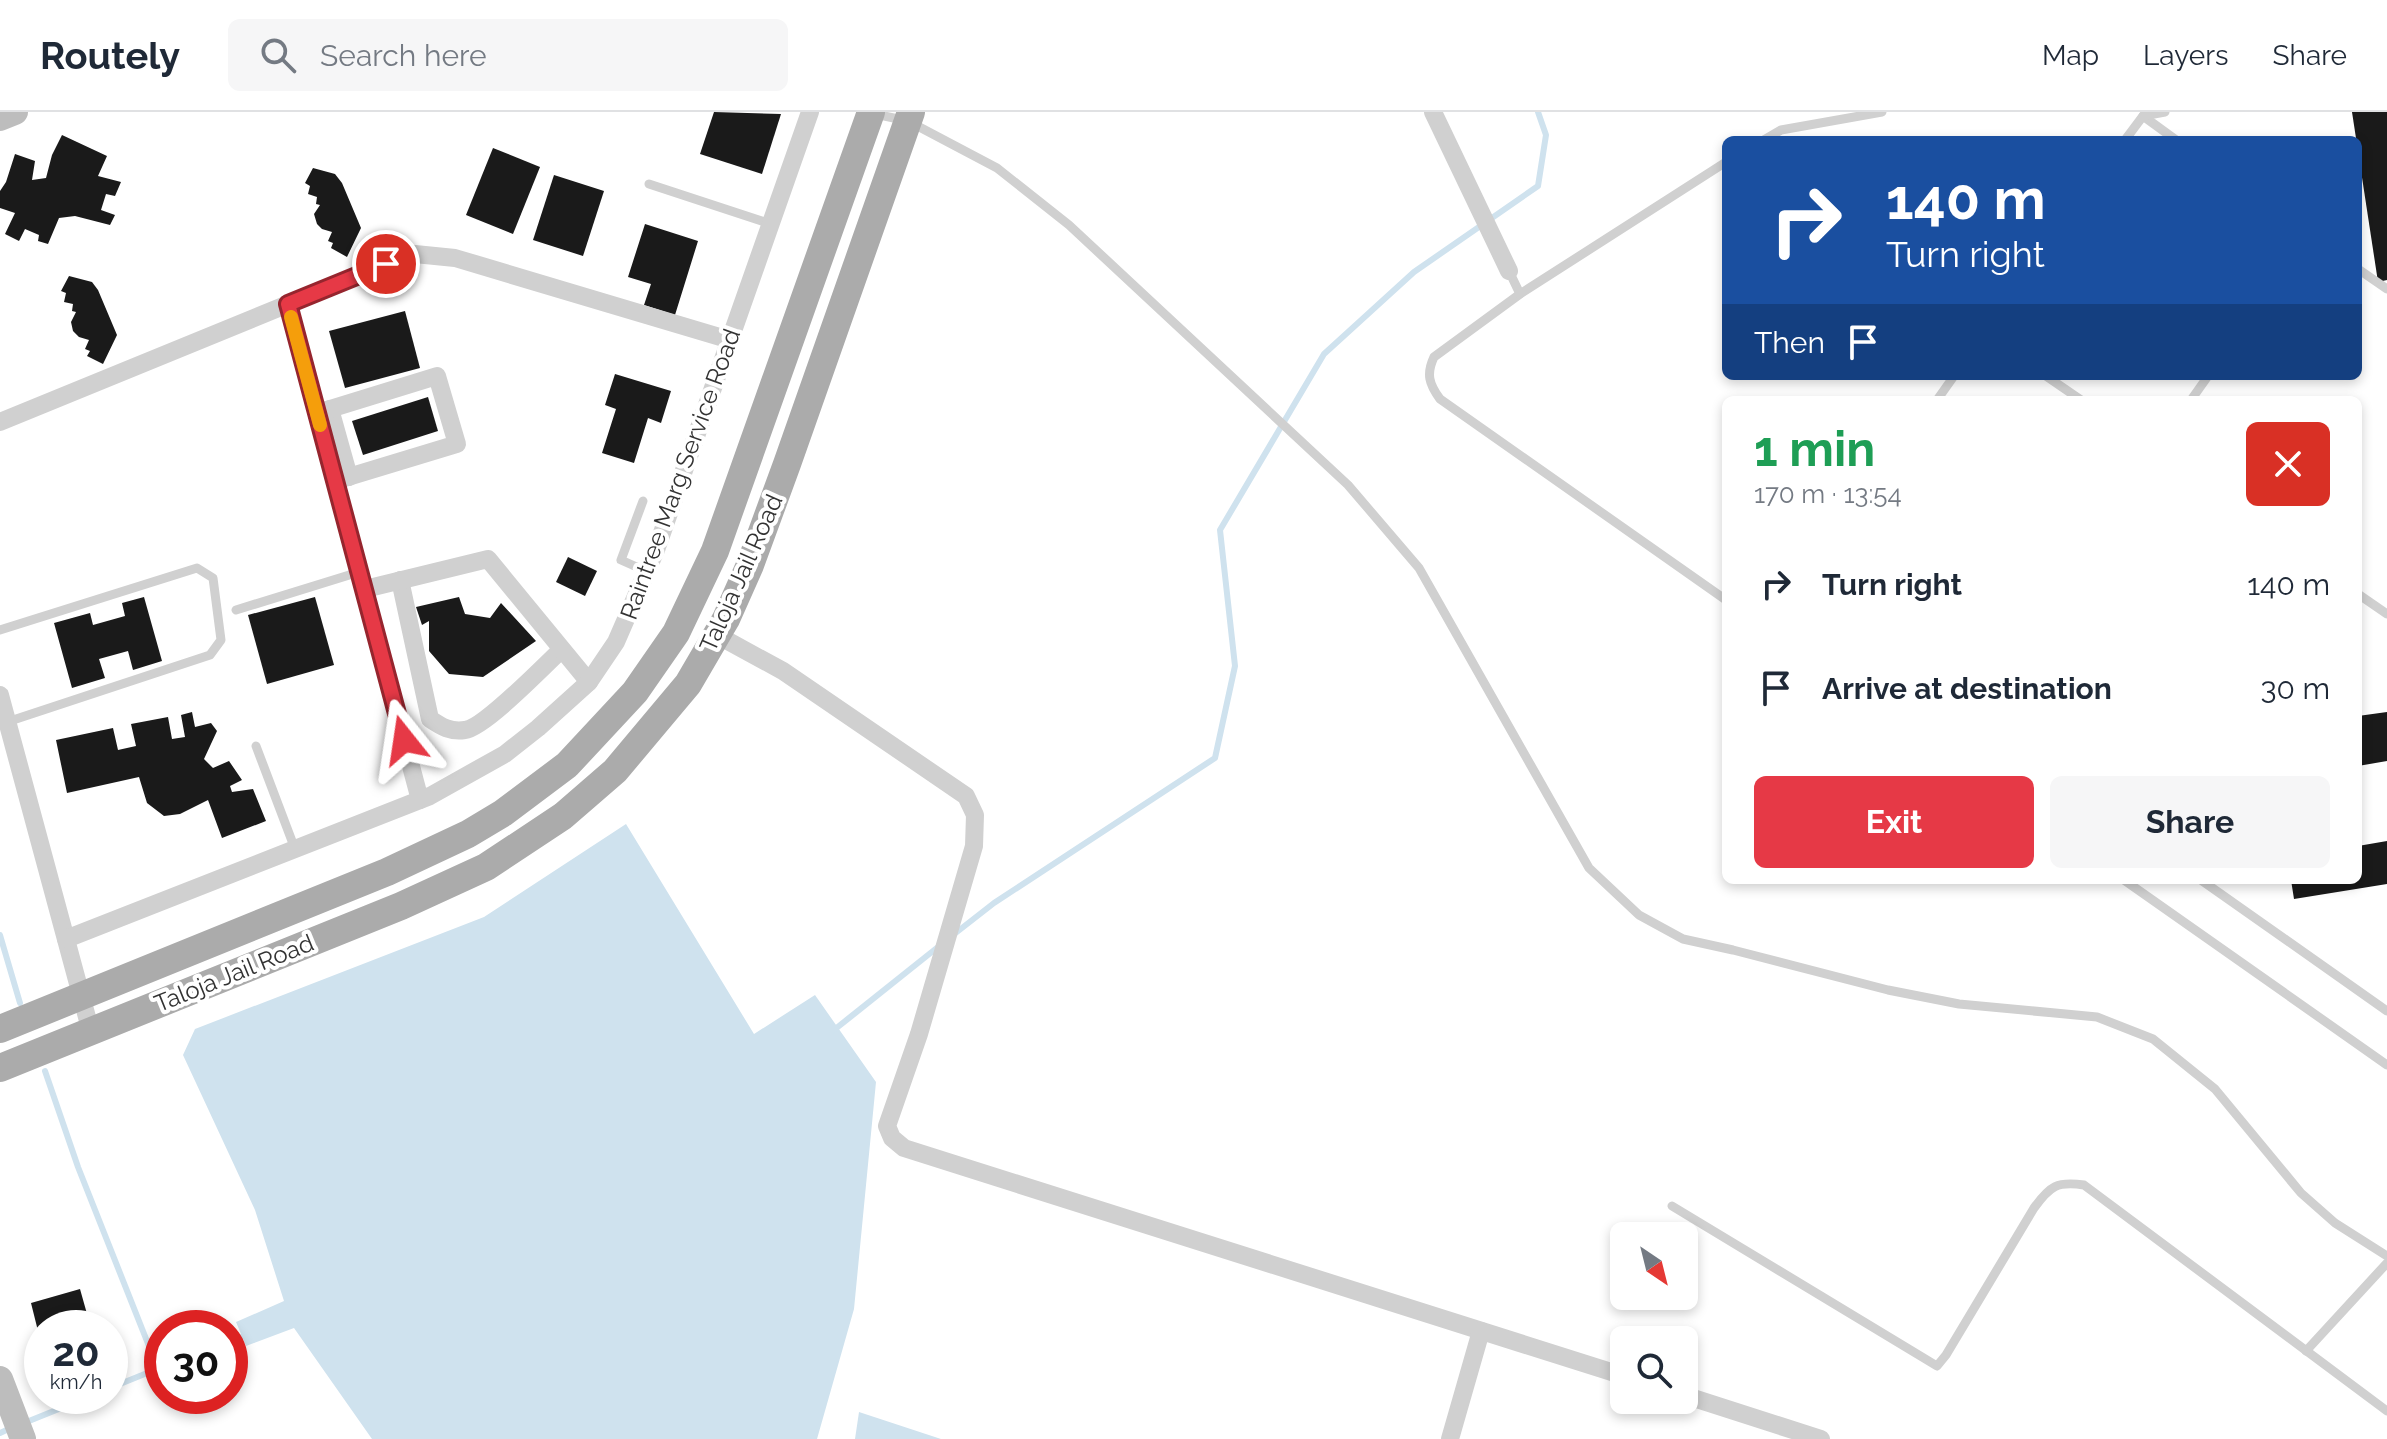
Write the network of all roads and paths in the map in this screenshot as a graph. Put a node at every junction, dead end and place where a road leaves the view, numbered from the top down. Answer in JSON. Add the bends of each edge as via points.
{"nodes":[{"id":1,"x":15,"y":112,"type":"edge"},
{"id":2,"x":810,"y":112,"type":"edge"},
{"id":3,"x":1433,"y":112,"type":"edge"},
{"id":4,"x":1882,"y":112,"type":"edge"},
{"id":5,"x":2165,"y":112,"type":"edge"},
{"id":6,"x":871,"y":113,"type":"edge"},
{"id":7,"x":909,"y":116,"type":"edge"},
{"id":8,"x":2143,"y":116,"type":"junction"},
{"id":9,"x":0,"y":118,"type":"edge"},
{"id":10,"x":1771,"y":136,"type":"edge"},
{"id":11,"x":2128,"y":136,"type":"edge"},
{"id":12,"x":2170,"y":136,"type":"edge"},
{"id":13,"x":1722,"y":165,"type":"edge"},
{"id":14,"x":649,"y":184,"type":"dead end"},
{"id":15,"x":771,"y":224,"type":"junction"},
{"id":16,"x":1509,"y":271,"type":"joint"},
{"id":17,"x":2362,"y":272,"type":"edge"},
{"id":18,"x":2387,"y":289,"type":"edge"},
{"id":19,"x":1520,"y":294,"type":"junction"},
{"id":20,"x":288,"y":304,"type":"junction"},
{"id":21,"x":730,"y":340,"type":"junction"},
{"id":22,"x":2052,"y":380,"type":"edge"},
{"id":23,"x":2075,"y":396,"type":"edge"},
{"id":24,"x":323,"y":411,"type":"junction"},
{"id":25,"x":0,"y":422,"type":"edge"},
{"id":26,"x":342,"y":479,"type":"junction"},
{"id":27,"x":643,"y":501,"type":"dead end"},
{"id":28,"x":648,"y":572,"type":"junction"},
{"id":29,"x":362,"y":580,"type":"junction"},
{"id":30,"x":400,"y":580,"type":"junction"},
{"id":31,"x":1722,"y":597,"type":"edge"},
{"id":32,"x":2362,"y":597,"type":"edge"},
{"id":33,"x":236,"y":610,"type":"dead end"},
{"id":34,"x":2387,"y":614,"type":"edge"},
{"id":35,"x":0,"y":630,"type":"edge"},
{"id":36,"x":717,"y":635,"type":"junction"},
{"id":37,"x":561,"y":650,"type":"junction"},
{"id":38,"x":589,"y":682,"type":"junction"},
{"id":39,"x":0,"y":695,"type":"edge"},
{"id":40,"x":7,"y":722,"type":"junction"},
{"id":41,"x":256,"y":746,"type":"dead end"},
{"id":42,"x":420,"y":800,"type":"junction"},
{"id":43,"x":295,"y":849,"type":"junction"},
{"id":44,"x":2130,"y":884,"type":"edge"},
{"id":45,"x":2207,"y":884,"type":"edge"},
{"id":46,"x":66,"y":939,"type":"junction"},
{"id":47,"x":82,"y":997,"type":"junction"},
{"id":48,"x":2387,"y":1011,"type":"edge"},
{"id":49,"x":0,"y":1029,"type":"edge"},
{"id":50,"x":91,"y":1032,"type":"junction"},
{"id":51,"x":2387,"y":1065,"type":"edge"},
{"id":52,"x":0,"y":1068,"type":"edge"},
{"id":53,"x":1672,"y":1206,"type":"dead end"},
{"id":54,"x":2387,"y":1256,"type":"edge"},
{"id":55,"x":2387,"y":1263,"type":"edge"},
{"id":56,"x":1481,"y":1331,"type":"junction"},
{"id":57,"x":2306,"y":1351,"type":"junction"},
{"id":58,"x":1610,"y":1372,"type":"edge"},
{"id":59,"x":2,"y":1385,"type":"edge"},
{"id":60,"x":1698,"y":1399,"type":"edge"},
{"id":61,"x":2387,"y":1411,"type":"edge"},
{"id":62,"x":23,"y":1439,"type":"edge"},
{"id":63,"x":1450,"y":1439,"type":"edge"},
{"id":64,"x":1821,"y":1439,"type":"edge"}],
"edges":[{"from":1,"to":9,"type":"street"},
{"from":2,"to":15,"type":"street","name":"Raintree Marg Service Road"},
{"from":3,"to":16,"type":"street"},
{"from":4,"to":10,"type":"lane"},
{"from":5,"to":8,"type":"lane"},
{"from":6,"to":7,"type":"lane"},
{"from":6,"to":47,"type":"main road","name":"Taloja Jail Road","via":[[715,551],[658,663],[615,716],[567,765],[468,834]]},
{"from":7,"to":36,"type":"main road","name":"Taloja Jail Road","via":[[750,565]]},
{"from":7,"to":54,"type":"lane","via":[[997,168],[1069,225],[1348,485],[1419,568],[1589,868],[1639,915],[1683,939],[1888,990],[1959,1004],[2097,1017],[2153,1039],[2215,1089],[2301,1193],[2335,1223]]},
{"from":8,"to":11,"type":"lane"},
{"from":8,"to":12,"type":"lane"},
{"from":13,"to":19,"type":"lane"},
{"from":14,"to":15,"type":"lane"},
{"from":15,"to":21,"type":"street","name":"Raintree Marg Service Road"},
{"from":16,"to":19,"type":"lane"},
{"from":17,"to":18,"type":"lane"},
{"from":19,"to":31,"type":"lane","via":[[1434,357],[1428,370],[1430,385],[1440,399]]},
{"from":20,"to":21,"type":"street","via":[[400,258],[432,254]]},
{"from":20,"to":24,"type":"street"},
{"from":20,"to":25,"type":"street"},
{"from":21,"to":28,"type":"street","name":"Raintree Marg Service Road"},
{"from":22,"to":23,"type":"lane"},
{"from":24,"to":26,"type":"street"},
{"from":24,"to":26,"type":"street","via":[[437,376],[457,444]]},
{"from":26,"to":29,"type":"street"},
{"from":27,"to":28,"type":"lane","via":[[621,560]]},
{"from":28,"to":38,"type":"street","name":"Raintree Marg Service Road","via":[[616,642]]},
{"from":29,"to":30,"type":"street"},
{"from":29,"to":33,"type":"lane"},
{"from":29,"to":42,"type":"street"},
{"from":30,"to":37,"type":"street","via":[[488,559]]},
{"from":30,"to":37,"type":"street","via":[[430,719],[446,730],[468,730],[483,721]]},
{"from":32,"to":34,"type":"lane"},
{"from":35,"to":40,"type":"lane","via":[[197,568],[213,578],[221,640],[210,655]]},
{"from":36,"to":50,"type":"main road","name":"Taloja Jail Road","via":[[688,684],[624,761],[524,844],[401,906]]},
{"from":36,"to":56,"type":"street","via":[[783,671],[966,796],[975,815],[974,846],[887,1126],[892,1138],[904,1148]]},
{"from":37,"to":38,"type":"street"},
{"from":38,"to":42,"type":"street","name":"Raintree Marg Service Road","via":[[505,754]]},
{"from":39,"to":40,"type":"street"},
{"from":40,"to":46,"type":"street"},
{"from":41,"to":43,"type":"lane"},
{"from":42,"to":43,"type":"street","name":"Raintree Marg Service Road"},
{"from":43,"to":46,"type":"street","name":"Raintree Marg Service Road"},
{"from":44,"to":51,"type":"lane"},
{"from":45,"to":48,"type":"lane"},
{"from":46,"to":47,"type":"street"},
{"from":47,"to":49,"type":"main road","name":"Taloja Jail Road"},
{"from":47,"to":50,"type":"street"},
{"from":50,"to":52,"type":"main road","name":"Taloja Jail Road"},
{"from":53,"to":57,"type":"lane","via":[[1937,1366],[2047,1190],[2065,1182],[2084,1185]]},
{"from":55,"to":57,"type":"lane"},
{"from":56,"to":58,"type":"street"},
{"from":56,"to":63,"type":"street"},
{"from":57,"to":61,"type":"lane"},
{"from":59,"to":62,"type":"street"},
{"from":60,"to":64,"type":"street"}]}
